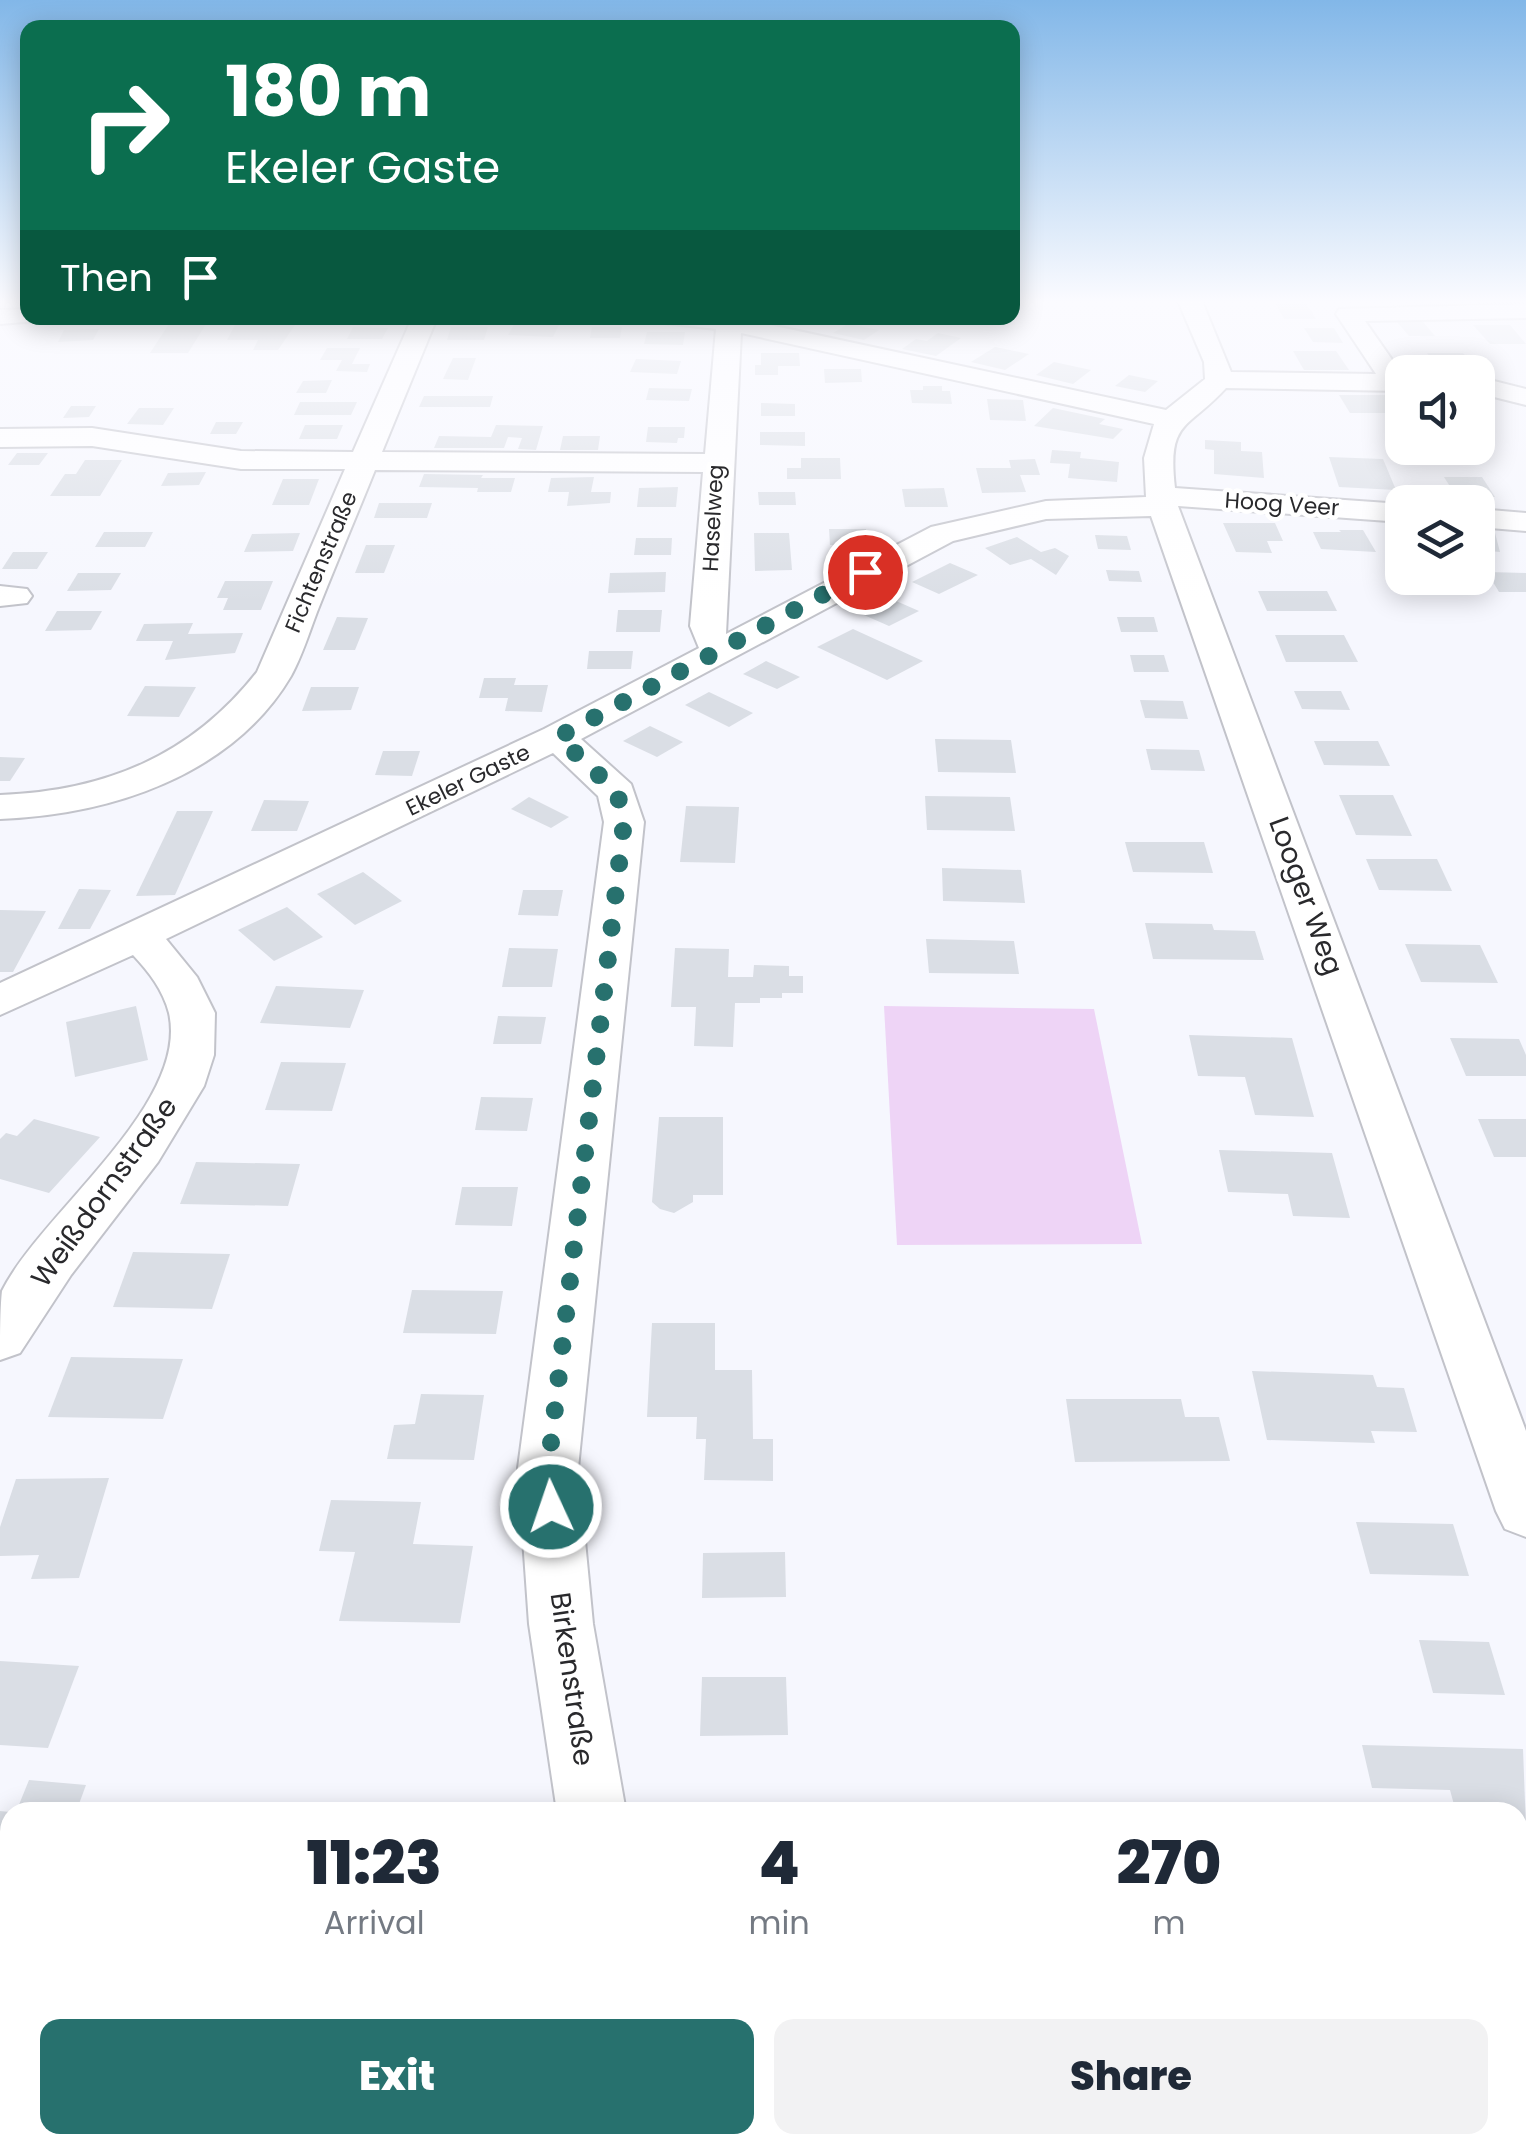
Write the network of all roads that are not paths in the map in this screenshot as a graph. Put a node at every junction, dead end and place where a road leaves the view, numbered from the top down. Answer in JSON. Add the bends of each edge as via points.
{"nodes":[{"id":1,"x":389,"y":401,"type":"edge"},
{"id":2,"x":721,"y":401,"type":"edge"},
{"id":3,"x":1089,"y":401,"type":"edge"},
{"id":4,"x":1196,"y":401,"type":"edge"},
{"id":5,"x":1170,"y":419,"type":"junction"},
{"id":6,"x":0,"y":438,"type":"edge"},
{"id":7,"x":364,"y":461,"type":"junction"},
{"id":8,"x":716,"y":463,"type":"junction"},
{"id":9,"x":1162,"y":501,"type":"junction"},
{"id":10,"x":1385,"y":512,"type":"edge"},
{"id":11,"x":1495,"y":519,"type":"edge"},
{"id":12,"x":1526,"y":522,"type":"edge"},
{"id":13,"x":719,"y":650,"type":"junction"},
{"id":14,"x":558,"y":737,"type":"junction"},
{"id":15,"x":0,"y":807,"type":"edge"},
{"id":16,"x":139,"y":937,"type":"junction"},
{"id":17,"x":0,"y":1001,"type":"edge"},
{"id":18,"x":0,"y":1338,"type":"edge"},
{"id":19,"x":1509,"y":1414,"type":"edge"},
{"id":20,"x":1526,"y":1511,"type":"edge"},
{"id":21,"x":589,"y":1802,"type":"edge"}],
"edges":[{"from":1,"to":7,"type":"street","name":"Fichtenstraße"},
{"from":2,"to":8,"type":"street","name":"Haselweg"},
{"from":3,"to":5,"type":"street"},
{"from":4,"to":5,"type":"street"},
{"from":5,"to":9,"type":"street","name":"Looger Weg","via":[[1158,468]]},
{"from":6,"to":7,"type":"street","via":[[92,437],[241,460]]},
{"from":7,"to":8,"type":"street"},
{"from":7,"to":15,"type":"street","name":"Fichtenstraße","via":[[261,693],[201,746],[129,784],[59,804]]},
{"from":8,"to":13,"type":"street","name":"Haselweg","via":[[707,626]]},
{"from":9,"to":10,"type":"street","name":"Hoog Veer"},
{"from":9,"to":13,"type":"street","name":"Ekeler Gaste","via":[[1046,510],[942,534]]},
{"from":9,"to":19,"type":"street","name":"Looger Weg"},
{"from":11,"to":12,"type":"street"},
{"from":13,"to":14,"type":"street","name":"Ekeler Gaste"},
{"from":14,"to":16,"type":"street","name":"Ekeler Gaste"},
{"from":14,"to":21,"type":"street","name":"Birkenstraße","via":[[617,792],[624,822],[548,1468],[561,1624]]},
{"from":16,"to":17,"type":"street","name":"Ekeler Gaste"},
{"from":16,"to":18,"type":"street","name":"Weißdornstraße","via":[[165,961],[182,990],[194,1028],[185,1077]]},
{"from":19,"to":20,"type":"street","name":"Looger Weg"}]}
